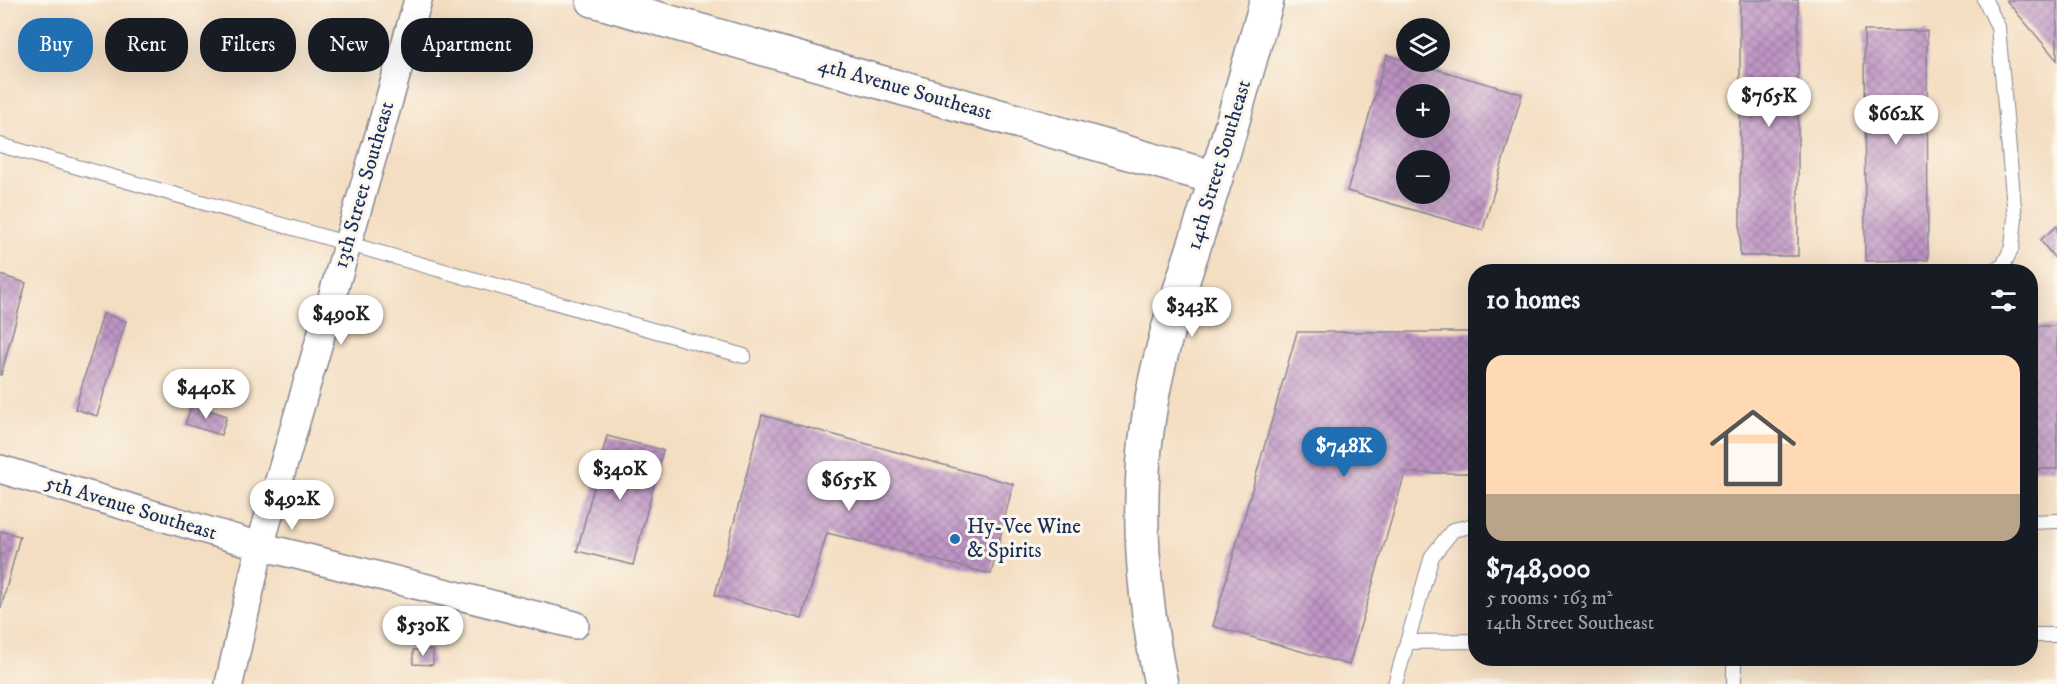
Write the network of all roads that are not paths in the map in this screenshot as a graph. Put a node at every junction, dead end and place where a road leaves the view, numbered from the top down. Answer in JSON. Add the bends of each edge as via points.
{"nodes":[{"id":1,"x":418,"y":0,"type":"edge"},
{"id":2,"x":593,"y":0,"type":"edge"},
{"id":3,"x":1267,"y":0,"type":"edge"},
{"id":4,"x":1985,"y":0,"type":"edge"},
{"id":5,"x":0,"y":146,"type":"edge"},
{"id":6,"x":1216,"y":178,"type":"junction"},
{"id":7,"x":347,"y":243,"type":"junction"},
{"id":8,"x":2004,"y":264,"type":"edge"},
{"id":9,"x":744,"y":356,"type":"dead end"},
{"id":10,"x":0,"y":469,"type":"edge"},
{"id":11,"x":2057,"y":521,"type":"edge"},
{"id":12,"x":2038,"y":522,"type":"edge"},
{"id":13,"x":1468,"y":527,"type":"edge"},
{"id":14,"x":260,"y":546,"type":"junction"},
{"id":15,"x":575,"y":625,"type":"dead end"},
{"id":16,"x":2038,"y":635,"type":"edge"},
{"id":17,"x":2057,"y":635,"type":"edge"},
{"id":18,"x":1468,"y":641,"type":"edge"},
{"id":19,"x":1407,"y":642,"type":"junction"},
{"id":20,"x":1734,"y":666,"type":"edge"},
{"id":21,"x":229,"y":684,"type":"edge"},
{"id":22,"x":1161,"y":684,"type":"edge"},
{"id":23,"x":1395,"y":684,"type":"edge"},
{"id":24,"x":1734,"y":684,"type":"edge"}],
"edges":[{"from":1,"to":7,"type":"street","name":"13th Street Southeast"},
{"from":2,"to":6,"type":"street","name":"4th Avenue Southeast"},
{"from":3,"to":6,"type":"street","name":"14th Street Southeast"},
{"from":4,"to":8,"type":"lane","via":[[1998,27],[2015,218],[2012,247]]},
{"from":5,"to":7,"type":"lane"},
{"from":6,"to":22,"type":"street","name":"14th Street Southeast","via":[[1158,362],[1147,424],[1142,557],[1149,625]]},
{"from":7,"to":9,"type":"lane"},
{"from":7,"to":14,"type":"street","name":"13th Street Southeast"},
{"from":10,"to":14,"type":"street","name":"5th Avenue Southeast"},
{"from":11,"to":12,"type":"lane"},
{"from":13,"to":19,"type":"lane","via":[[1453,530],[1432,556]]},
{"from":14,"to":15,"type":"street","name":"5th Avenue Southeast"},
{"from":14,"to":21,"type":"street","name":"13th Street Southeast"},
{"from":16,"to":17,"type":"lane"},
{"from":18,"to":19,"type":"lane"},
{"from":19,"to":23,"type":"lane"},
{"from":20,"to":24,"type":"lane"}]}
